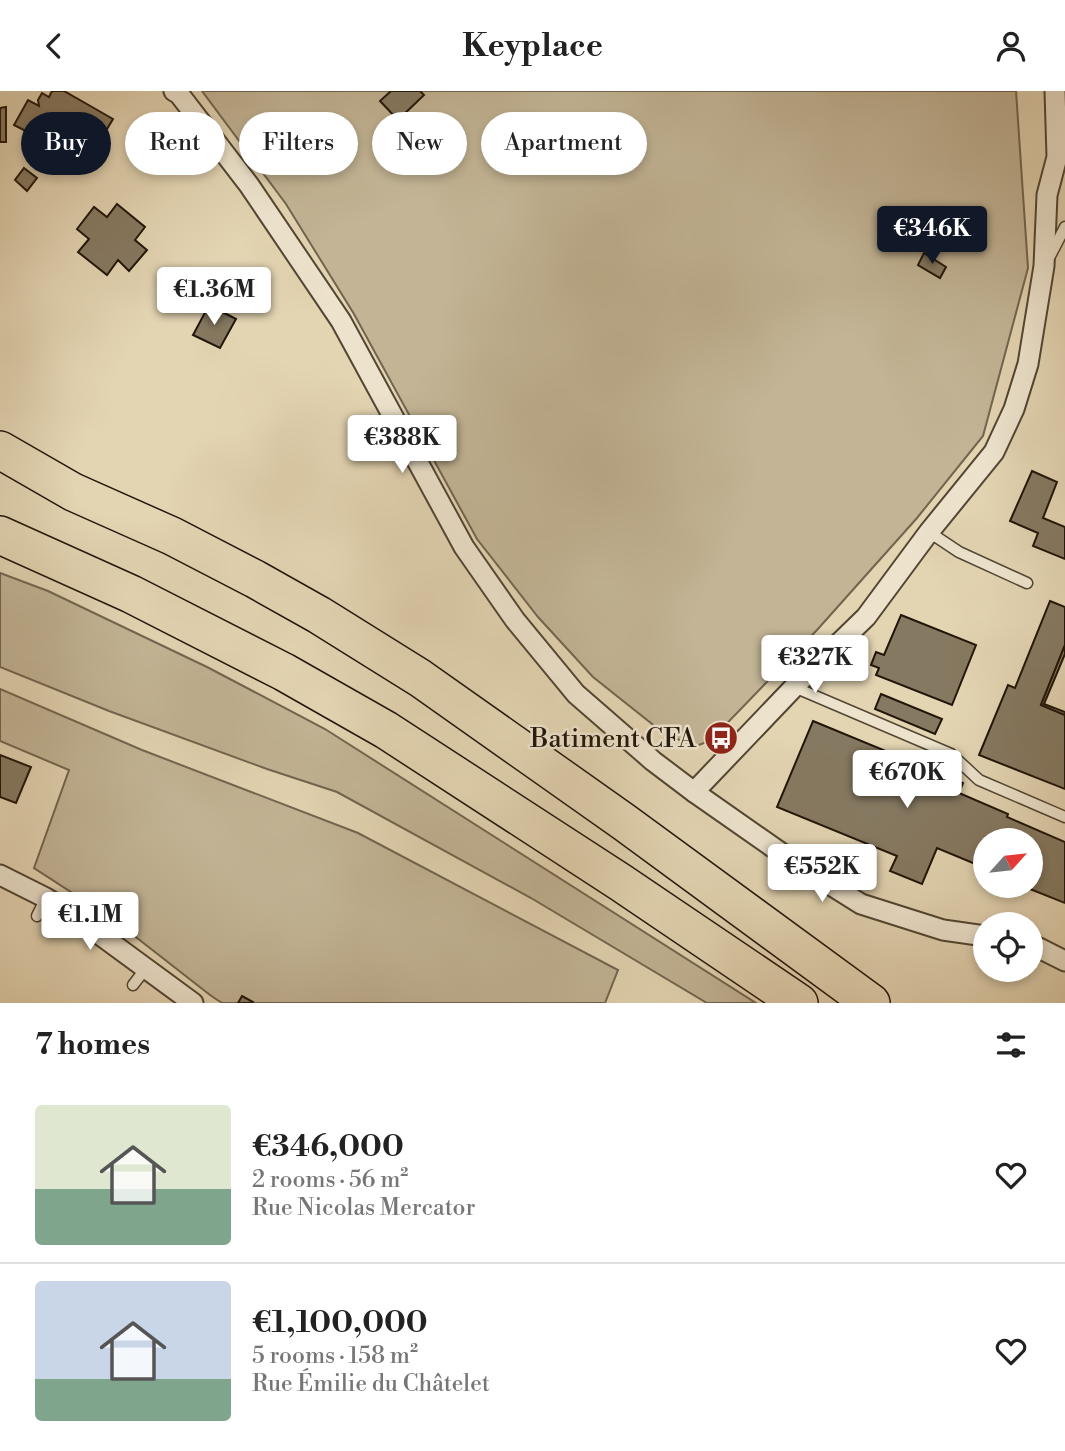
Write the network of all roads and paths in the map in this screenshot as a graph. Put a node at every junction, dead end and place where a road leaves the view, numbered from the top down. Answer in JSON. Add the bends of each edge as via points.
{"nodes":[{"id":1,"x":174,"y":91,"type":"edge"},
{"id":2,"x":1055,"y":91,"type":"edge"},
{"id":3,"x":1065,"y":227,"type":"edge"},
{"id":4,"x":1044,"y":266,"type":"junction"},
{"id":5,"x":0,"y":450,"type":"edge"},
{"id":6,"x":0,"y":459,"type":"edge"},
{"id":7,"x":62,"y":486,"type":"junction"},
{"id":8,"x":929,"y":532,"type":"junction"},
{"id":9,"x":0,"y":535,"type":"edge"},
{"id":10,"x":0,"y":551,"type":"edge"},
{"id":11,"x":1027,"y":583,"type":"dead end"},
{"id":12,"x":131,"y":594,"type":"junction"},
{"id":13,"x":794,"y":687,"type":"junction"},
{"id":14,"x":694,"y":792,"type":"junction"},
{"id":15,"x":1065,"y":817,"type":"edge"},
{"id":16,"x":0,"y":875,"type":"edge"},
{"id":17,"x":46,"y":898,"type":"junction"},
{"id":18,"x":37,"y":916,"type":"dead end"},
{"id":19,"x":973,"y":934,"type":"edge"},
{"id":20,"x":1043,"y":950,"type":"edge"},
{"id":21,"x":1065,"y":961,"type":"edge"},
{"id":22,"x":146,"y":968,"type":"junction"},
{"id":23,"x":133,"y":985,"type":"dead end"},
{"id":24,"x":193,"y":1003,"type":"edge"},
{"id":25,"x":799,"y":1003,"type":"edge"},
{"id":26,"x":871,"y":1003,"type":"edge"}],
"edges":[{"from":1,"to":14,"type":"street","via":[[249,185],[341,321],[464,547],[515,620],[576,694]]},
{"from":2,"to":4,"type":"street","via":[[1057,157],[1047,195]]},
{"from":3,"to":4,"type":"lane"},
{"from":4,"to":8,"type":"street","via":[[1028,364],[1014,409],[994,452]]},
{"from":5,"to":7,"type":"highway"},
{"from":6,"to":7,"type":"highway"},
{"from":7,"to":26,"type":"highway","via":[[255,579],[409,671]]},
{"from":8,"to":11,"type":"lane","via":[[959,552]]},
{"from":8,"to":13,"type":"street","via":[[866,617]]},
{"from":9,"to":12,"type":"highway"},
{"from":10,"to":12,"type":"highway"},
{"from":12,"to":25,"type":"highway","via":[[386,730]]},
{"from":13,"to":14,"type":"street"},
{"from":13,"to":15,"type":"lane","via":[[951,754],[979,780]]},
{"from":14,"to":19,"type":"street","via":[[861,904],[943,930]]},
{"from":16,"to":17,"type":"street"},
{"from":17,"to":18,"type":"lane"},
{"from":17,"to":22,"type":"street"},
{"from":20,"to":21,"type":"street"},
{"from":22,"to":23,"type":"lane"},
{"from":22,"to":24,"type":"street"}]}
